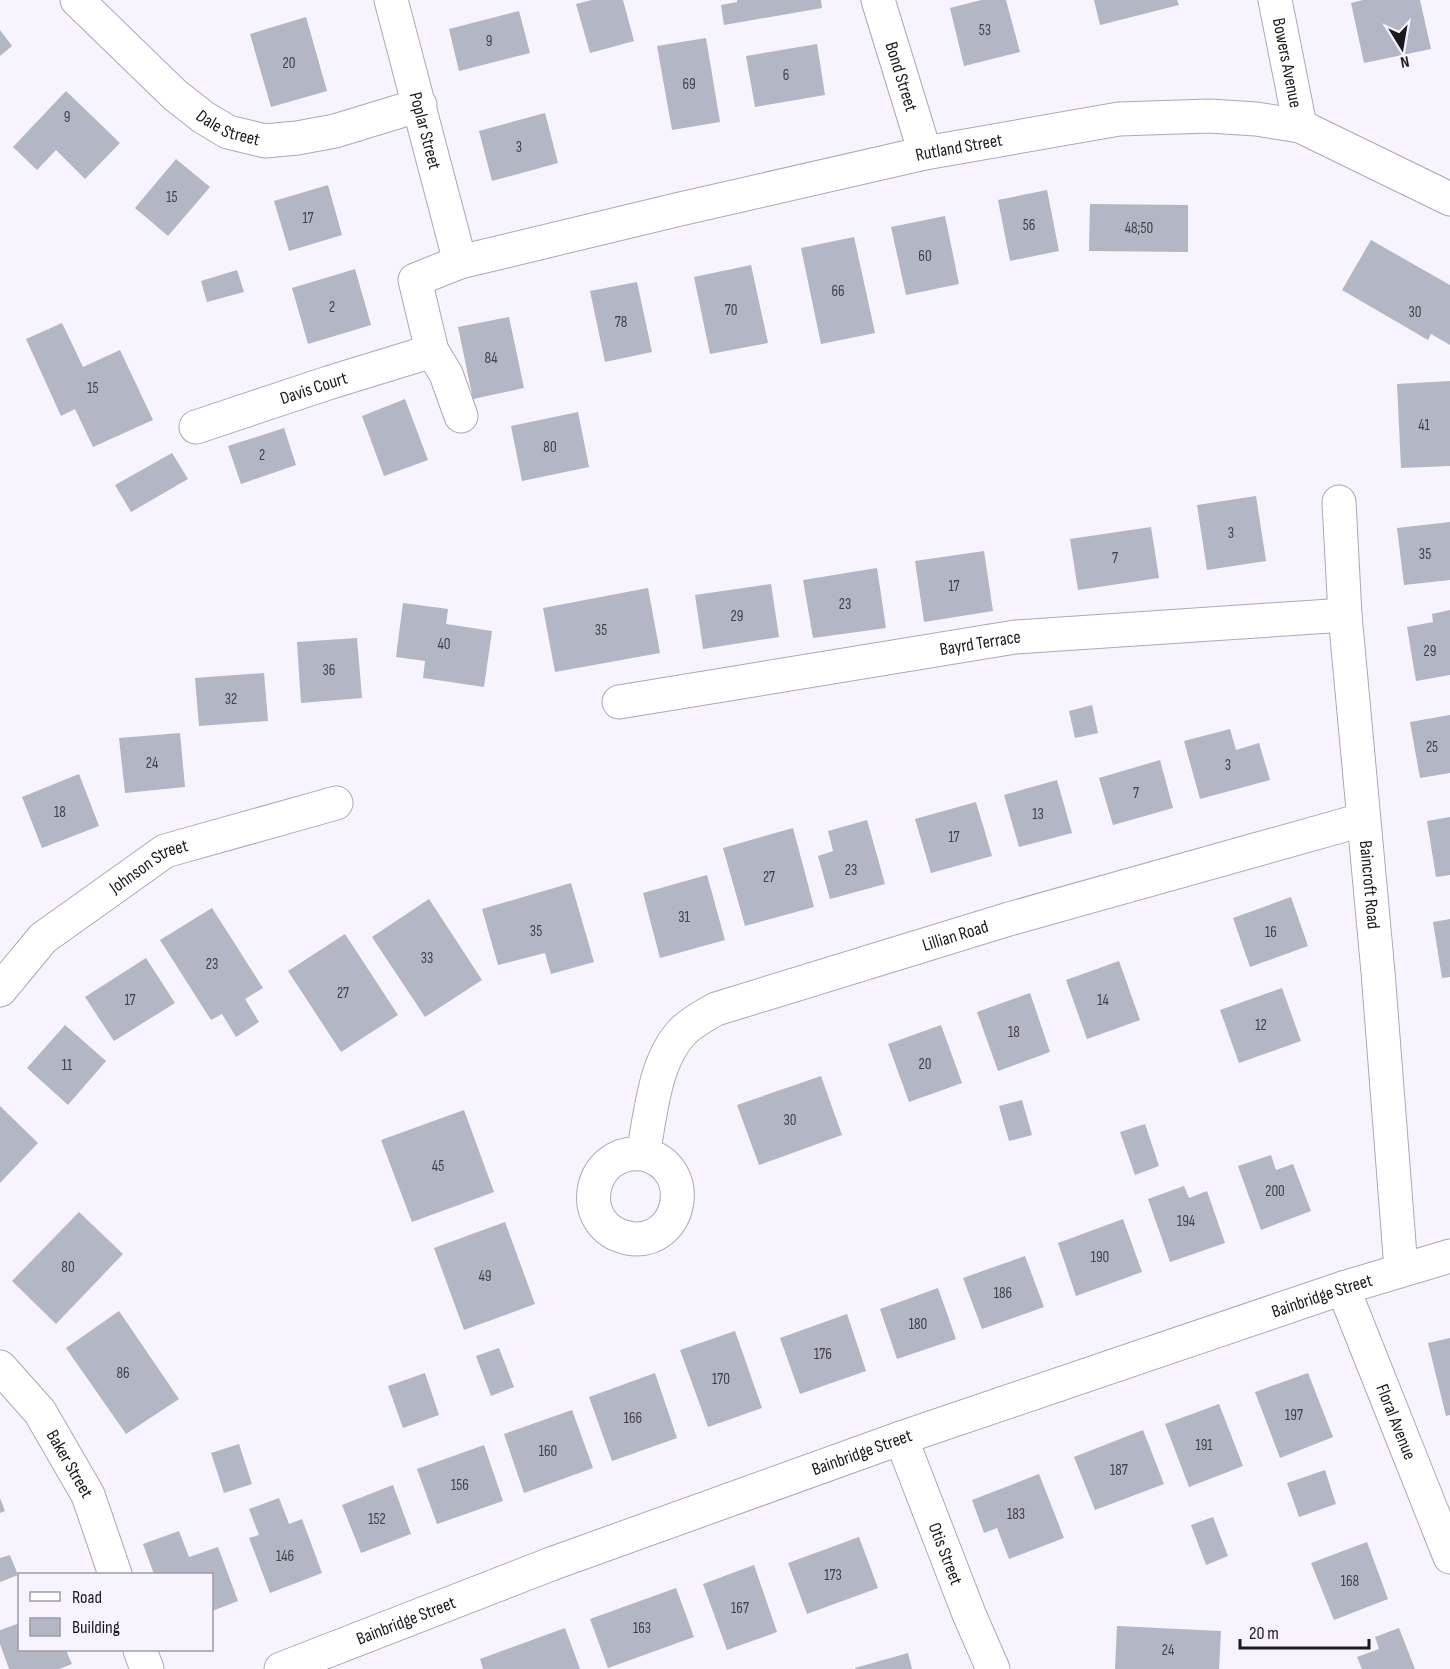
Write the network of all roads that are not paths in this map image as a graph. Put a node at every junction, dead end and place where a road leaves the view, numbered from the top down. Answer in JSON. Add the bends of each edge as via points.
{"nodes":[{"id":1,"x":77,"y":0,"type":"edge"},
{"id":2,"x":391,"y":0,"type":"edge"},
{"id":3,"x":878,"y":0,"type":"edge"},
{"id":4,"x":1275,"y":0,"type":"edge"},
{"id":5,"x":420,"y":105,"type":"junction"},
{"id":6,"x":1299,"y":126,"type":"junction"},
{"id":7,"x":925,"y":153,"type":"junction"},
{"id":8,"x":1450,"y":200,"type":"edge"},
{"id":9,"x":460,"y":262,"type":"junction"},
{"id":10,"x":432,"y":351,"type":"junction"},
{"id":11,"x":461,"y":416,"type":"dead end"},
{"id":12,"x":196,"y":427,"type":"dead end"},
{"id":13,"x":1339,"y":502,"type":"dead end"},
{"id":14,"x":1345,"y":615,"type":"junction"},
{"id":15,"x":619,"y":702,"type":"dead end"},
{"id":16,"x":336,"y":803,"type":"dead end"},
{"id":17,"x":1362,"y":820,"type":"junction"},
{"id":18,"x":0,"y":990,"type":"edge"},
{"id":19,"x":643,"y":1154,"type":"dead end"},
{"id":20,"x":1450,"y":1256,"type":"edge"},
{"id":21,"x":1401,"y":1269,"type":"junction"},
{"id":22,"x":1343,"y":1288,"type":"junction"},
{"id":23,"x":0,"y":1367,"type":"edge"},
{"id":24,"x":901,"y":1438,"type":"junction"},
{"id":25,"x":1450,"y":1557,"type":"edge"},
{"id":26,"x":114,"y":1573,"type":"edge"},
{"id":27,"x":140,"y":1651,"type":"edge"},
{"id":28,"x":147,"y":1669,"type":"edge"},
{"id":29,"x":281,"y":1669,"type":"edge"},
{"id":30,"x":993,"y":1669,"type":"edge"}],
"edges":[{"from":1,"to":5,"type":"street","name":"Dale Street","via":[[174,95],[228,132],[265,141],[297,138],[335,131]]},
{"from":2,"to":5,"type":"street","name":"Poplar Street"},
{"from":3,"to":7,"type":"street","name":"Bond Street"},
{"from":4,"to":6,"type":"street","name":"Bowers Avenue"},
{"from":5,"to":9,"type":"street","name":"Poplar Street"},
{"from":6,"to":7,"type":"street","name":"Rutland Street","via":[[1209,116],[1119,119]]},
{"from":6,"to":8,"type":"street","name":"Rutland Street"},
{"from":7,"to":9,"type":"street","name":"Rutland Street"},
{"from":9,"to":10,"type":"street","name":"Rutland Street","via":[[415,280]]},
{"from":10,"to":11,"type":"street","via":[[446,374]]},
{"from":10,"to":12,"type":"street","name":"Davis Court"},
{"from":13,"to":14,"type":"street","name":"Baincroft Road"},
{"from":14,"to":15,"type":"street","name":"Bayrd Terrace","via":[[1015,637]]},
{"from":14,"to":17,"type":"street","name":"Baincroft Road"},
{"from":16,"to":18,"type":"street","name":"Johnson Street","via":[[165,851],[43,938]]},
{"from":17,"to":19,"type":"street","name":"Lillian Road","via":[[1009,919],[716,1009],[698,1018],[671,1048],[657,1086]]},
{"from":17,"to":21,"type":"street","name":"Baincroft Road"},
{"from":20,"to":21,"type":"street","name":"Bainbridge Street"},
{"from":21,"to":22,"type":"street","name":"Bainbridge Street"},
{"from":22,"to":24,"type":"street","name":"Bainbridge Street"},
{"from":22,"to":25,"type":"street","name":"Floral Avenue"},
{"from":23,"to":26,"type":"street","name":"Baker Street","via":[[40,1412],[88,1495]]},
{"from":24,"to":29,"type":"street","name":"Bainbridge Street","via":[[550,1564]]},
{"from":24,"to":30,"type":"street","name":"Otis Street"},
{"from":27,"to":28,"type":"street"}]}
